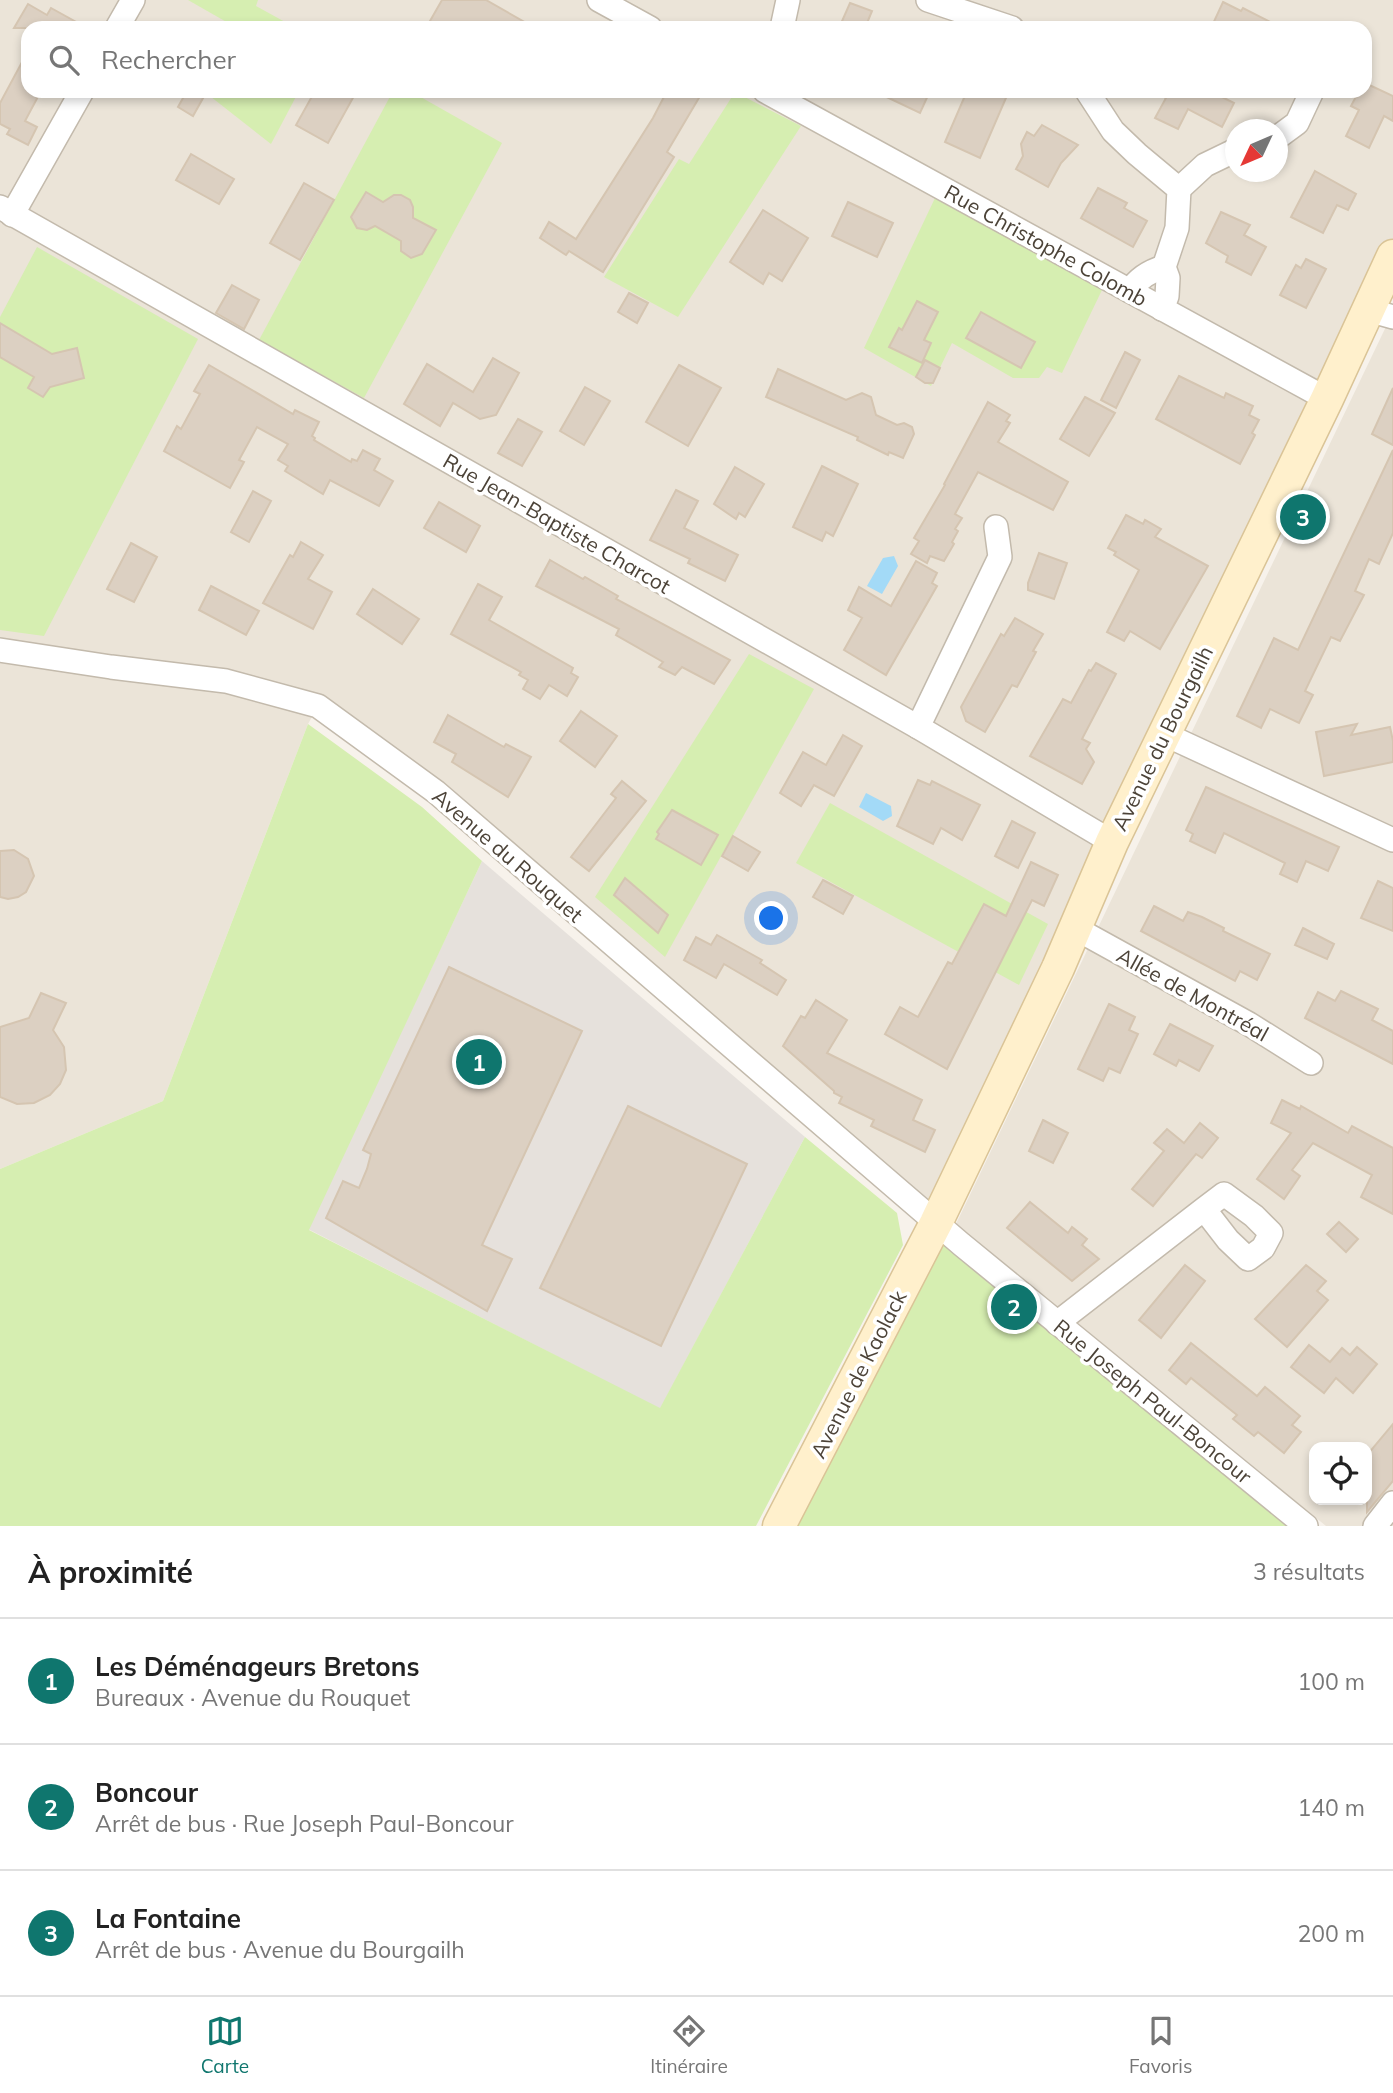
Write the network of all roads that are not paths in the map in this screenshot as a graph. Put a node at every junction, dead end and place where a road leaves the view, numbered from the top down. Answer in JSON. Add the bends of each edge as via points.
{"nodes":[{"id":1,"x":133,"y":0,"type":"edge"},
{"id":2,"x":598,"y":0,"type":"edge"},
{"id":3,"x":788,"y":0,"type":"edge"},
{"id":4,"x":928,"y":0,"type":"edge"},
{"id":5,"x":121,"y":21,"type":"edge"},
{"id":6,"x":637,"y":21,"type":"edge"},
{"id":7,"x":784,"y":21,"type":"edge"},
{"id":8,"x":991,"y":21,"type":"edge"},
{"id":9,"x":78,"y":98,"type":"edge"},
{"id":10,"x":781,"y":98,"type":"edge"},
{"id":11,"x":1092,"y":98,"type":"edge"},
{"id":12,"x":1309,"y":98,"type":"edge"},
{"id":13,"x":1288,"y":131,"type":"edge"},
{"id":14,"x":1225,"y":155,"type":"edge"},
{"id":15,"x":1179,"y":188,"type":"junction"},
{"id":16,"x":6,"y":211,"type":"edge"},
{"id":17,"x":1393,"y":256,"type":"edge"},
{"id":18,"x":1164,"y":267,"type":"junction"},
{"id":19,"x":1130,"y":291,"type":"junction"},
{"id":20,"x":1162,"y":309,"type":"junction"},
{"id":21,"x":1380,"y":313,"type":"edge"},
{"id":22,"x":1327,"y":399,"type":"junction"},
{"id":23,"x":996,"y":527,"type":"dead end"},
{"id":24,"x":0,"y":650,"type":"edge"},
{"id":25,"x":918,"y":727,"type":"junction"},
{"id":26,"x":1164,"y":734,"type":"junction"},
{"id":27,"x":1393,"y":840,"type":"edge"},
{"id":28,"x":1112,"y":842,"type":"junction"},
{"id":29,"x":1073,"y":927,"type":"junction"},
{"id":30,"x":1311,"y":1063,"type":"dead end"},
{"id":31,"x":1204,"y":1209,"type":"dead end"},
{"id":32,"x":936,"y":1223,"type":"junction"},
{"id":33,"x":1057,"y":1324,"type":"junction"},
{"id":34,"x":1393,"y":1503,"type":"edge"},
{"id":35,"x":779,"y":1526,"type":"edge"},
{"id":36,"x":1306,"y":1526,"type":"edge"},
{"id":37,"x":1375,"y":1526,"type":"edge"}],
"edges":[{"from":1,"to":5,"type":"street"},
{"from":2,"to":6,"type":"street"},
{"from":3,"to":7,"type":"street"},
{"from":4,"to":8,"type":"street"},
{"from":9,"to":16,"type":"street"},
{"from":10,"to":19,"type":"street","name":"Rue Christophe Colomb"},
{"from":11,"to":15,"type":"street","via":[[1136,154]]},
{"from":12,"to":13,"type":"street"},
{"from":14,"to":15,"type":"street","via":[[1205,165]]},
{"from":15,"to":18,"type":"street","via":[[1177,228]]},
{"from":16,"to":25,"type":"street","name":"Rue Jean-Baptiste Charcot"},
{"from":17,"to":21,"type":"main road","name":"Avenue du Bourgailh"},
{"from":18,"to":19,"type":"street","via":[[1149,272]]},
{"from":18,"to":20,"type":"street","via":[[1168,278]]},
{"from":19,"to":20,"type":"street","name":"Rue Christophe Colomb"},
{"from":20,"to":22,"type":"street","name":"Rue Christophe Colomb"},
{"from":21,"to":22,"type":"main road","name":"Avenue du Bourgailh"},
{"from":22,"to":26,"type":"main road","name":"Avenue du Bourgailh"},
{"from":23,"to":25,"type":"street","via":[[1000,557]]},
{"from":24,"to":32,"type":"street","name":"Avenue du Rouquet","via":[[226,681],[318,706],[436,792]]},
{"from":25,"to":28,"type":"street","name":"Rue Jean-Baptiste Charcot"},
{"from":26,"to":27,"type":"street"},
{"from":26,"to":28,"type":"main road","name":"Avenue du Bourgailh"},
{"from":28,"to":29,"type":"main road","name":"Avenue du Bourgailh"},
{"from":29,"to":30,"type":"street","name":"Allée de Montréal"},
{"from":29,"to":32,"type":"main road","name":"Avenue du Bourgailh","via":[[1058,968]]},
{"from":31,"to":33,"type":"street"},
{"from":32,"to":33,"type":"street","name":"Rue Joseph Paul-Boncour"},
{"from":32,"to":35,"type":"main road","name":"Avenue de Kaolack"},
{"from":33,"to":36,"type":"street","name":"Rue Joseph Paul-Boncour"},
{"from":34,"to":37,"type":"street"}]}
